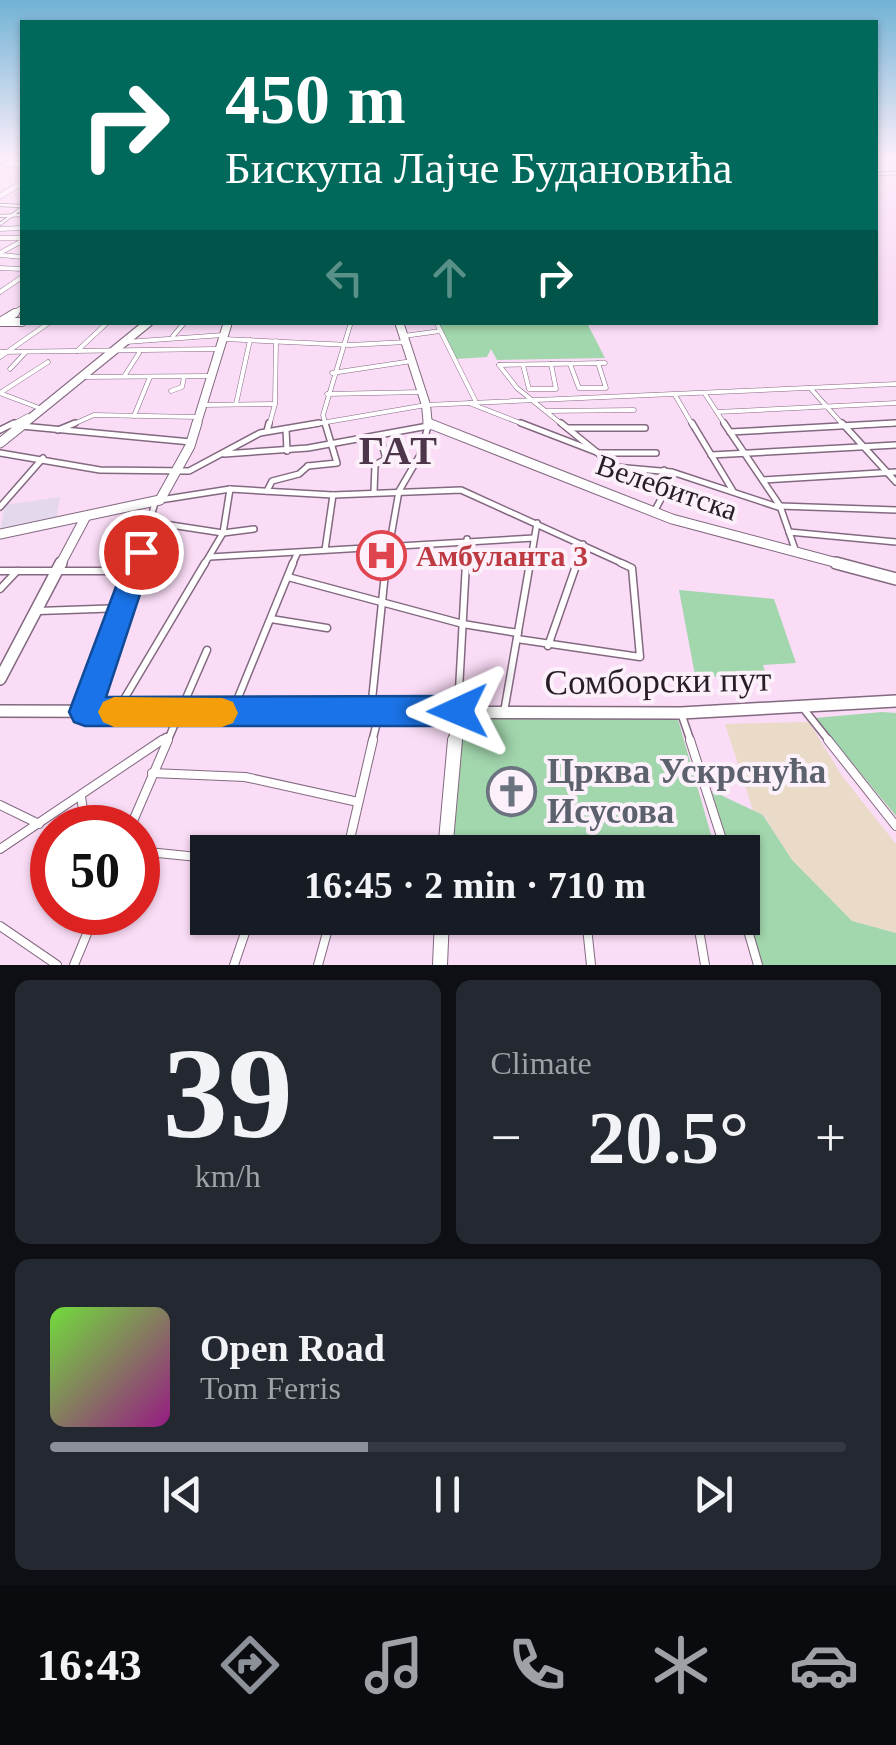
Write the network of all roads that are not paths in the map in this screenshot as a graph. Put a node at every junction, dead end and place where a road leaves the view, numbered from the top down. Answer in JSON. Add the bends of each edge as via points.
{"nodes":[{"id":1,"x":20,"y":209,"type":"edge"},
{"id":2,"x":0,"y":216,"type":"edge"},
{"id":3,"x":11,"y":216,"type":"junction"},
{"id":4,"x":20,"y":216,"type":"edge"},
{"id":5,"x":0,"y":226,"type":"edge"},
{"id":6,"x":0,"y":268,"type":"edge"},
{"id":7,"x":11,"y":269,"type":"junction"},
{"id":8,"x":20,"y":270,"type":"edge"},
{"id":9,"x":0,"y":275,"type":"edge"},
{"id":10,"x":44,"y":325,"type":"edge"},
{"id":11,"x":105,"y":325,"type":"edge"},
{"id":12,"x":145,"y":325,"type":"edge"},
{"id":13,"x":182,"y":325,"type":"edge"},
{"id":14,"x":227,"y":325,"type":"edge"},
{"id":15,"x":350,"y":325,"type":"edge"},
{"id":16,"x":400,"y":325,"type":"edge"},
{"id":17,"x":437,"y":325,"type":"edge"},
{"id":18,"x":440,"y":332,"type":"junction"},
{"id":19,"x":222,"y":337,"type":"junction"},
{"id":20,"x":171,"y":338,"type":"junction"},
{"id":21,"x":405,"y":339,"type":"junction"},
{"id":22,"x":250,"y":340,"type":"junction"},
{"id":23,"x":276,"y":341,"type":"junction"},
{"id":24,"x":125,"y":342,"type":"junction"},
{"id":25,"x":342,"y":344,"type":"junction"},
{"id":26,"x":218,"y":349,"type":"junction"},
{"id":27,"x":8,"y":352,"type":"junction"},
{"id":28,"x":25,"y":353,"type":"junction"},
{"id":29,"x":75,"y":353,"type":"junction"},
{"id":30,"x":112,"y":353,"type":"junction"},
{"id":31,"x":140,"y":353,"type":"junction"},
{"id":32,"x":0,"y":354,"type":"edge"},
{"id":33,"x":412,"y":360,"type":"junction"},
{"id":34,"x":48,"y":362,"type":"dead end"},
{"id":35,"x":551,"y":364,"type":"junction"},
{"id":36,"x":570,"y":364,"type":"junction"},
{"id":37,"x":522,"y":365,"type":"junction"},
{"id":38,"x":10,"y":369,"type":"dead end"},
{"id":39,"x":332,"y":373,"type":"junction"},
{"id":40,"x":124,"y":376,"type":"junction"},
{"id":41,"x":151,"y":376,"type":"junction"},
{"id":42,"x":184,"y":376,"type":"junction"},
{"id":43,"x":208,"y":376,"type":"junction"},
{"id":44,"x":83,"y":377,"type":"junction"},
{"id":45,"x":896,"y":384,"type":"edge"},
{"id":46,"x":811,"y":389,"type":"junction"},
{"id":47,"x":171,"y":391,"type":"dead end"},
{"id":48,"x":422,"y":392,"type":"junction"},
{"id":49,"x":1,"y":394,"type":"edge"},
{"id":50,"x":327,"y":394,"type":"junction"},
{"id":51,"x":705,"y":394,"type":"junction"},
{"id":52,"x":675,"y":396,"type":"junction"},
{"id":53,"x":529,"y":397,"type":"junction"},
{"id":54,"x":475,"y":401,"type":"junction"},
{"id":55,"x":466,"y":402,"type":"junction"},
{"id":56,"x":896,"y":403,"type":"edge"},
{"id":57,"x":236,"y":404,"type":"junction"},
{"id":58,"x":275,"y":404,"type":"junction"},
{"id":59,"x":200,"y":405,"type":"junction"},
{"id":60,"x":426,"y":405,"type":"junction"},
{"id":61,"x":828,"y":406,"type":"junction"},
{"id":62,"x":634,"y":410,"type":"dead end"},
{"id":63,"x":39,"y":411,"type":"junction"},
{"id":64,"x":546,"y":412,"type":"junction"},
{"id":65,"x":717,"y":412,"type":"junction"},
{"id":66,"x":134,"y":416,"type":"junction"},
{"id":67,"x":198,"y":417,"type":"junction"},
{"id":68,"x":324,"y":423,"type":"junction"},
{"id":69,"x":896,"y":423,"type":"edge"},
{"id":70,"x":428,"y":426,"type":"junction"},
{"id":71,"x":846,"y":426,"type":"junction"},
{"id":72,"x":15,"y":427,"type":"junction"},
{"id":73,"x":286,"y":428,"type":"junction"},
{"id":74,"x":568,"y":428,"type":"junction"},
{"id":75,"x":645,"y":428,"type":"dead end"},
{"id":76,"x":0,"y":430,"type":"edge"},
{"id":77,"x":57,"y":430,"type":"junction"},
{"id":78,"x":267,"y":431,"type":"junction"},
{"id":79,"x":730,"y":432,"type":"junction"},
{"id":80,"x":380,"y":436,"type":"junction"},
{"id":81,"x":191,"y":442,"type":"junction"},
{"id":82,"x":0,"y":443,"type":"edge"},
{"id":83,"x":332,"y":444,"type":"junction"},
{"id":84,"x":896,"y":445,"type":"edge"},
{"id":85,"x":586,"y":446,"type":"junction"},
{"id":86,"x":864,"y":446,"type":"junction"},
{"id":87,"x":308,"y":448,"type":"junction"},
{"id":88,"x":287,"y":451,"type":"junction"},
{"id":89,"x":0,"y":453,"type":"edge"},
{"id":90,"x":222,"y":453,"type":"junction"},
{"id":91,"x":598,"y":453,"type":"junction"},
{"id":92,"x":656,"y":453,"type":"dead end"},
{"id":93,"x":744,"y":453,"type":"junction"},
{"id":94,"x":711,"y":455,"type":"junction"},
{"id":95,"x":43,"y":458,"type":"junction"},
{"id":96,"x":308,"y":466,"type":"junction"},
{"id":97,"x":664,"y":470,"type":"junction"},
{"id":98,"x":178,"y":471,"type":"junction"},
{"id":99,"x":896,"y":472,"type":"edge"},
{"id":100,"x":888,"y":473,"type":"junction"},
{"id":101,"x":762,"y":480,"type":"junction"},
{"id":102,"x":896,"y":482,"type":"edge"},
{"id":103,"x":230,"y":489,"type":"junction"},
{"id":104,"x":0,"y":490,"type":"edge"},
{"id":105,"x":398,"y":491,"type":"junction"},
{"id":106,"x":10,"y":492,"type":"junction"},
{"id":107,"x":267,"y":492,"type":"junction"},
{"id":108,"x":374,"y":492,"type":"junction"},
{"id":109,"x":733,"y":492,"type":"junction"},
{"id":110,"x":332,"y":494,"type":"junction"},
{"id":111,"x":158,"y":502,"type":"junction"},
{"id":112,"x":0,"y":507,"type":"edge"},
{"id":113,"x":780,"y":507,"type":"junction"},
{"id":114,"x":896,"y":510,"type":"edge"},
{"id":115,"x":654,"y":513,"type":"junction"},
{"id":116,"x":84,"y":518,"type":"junction"},
{"id":117,"x":151,"y":522,"type":"junction"},
{"id":118,"x":537,"y":523,"type":"junction"},
{"id":119,"x":254,"y":530,"type":"dead end"},
{"id":120,"x":789,"y":532,"type":"junction"},
{"id":121,"x":224,"y":533,"type":"junction"},
{"id":122,"x":0,"y":534,"type":"edge"},
{"id":123,"x":534,"y":538,"type":"junction"},
{"id":124,"x":467,"y":539,"type":"junction"},
{"id":125,"x":896,"y":542,"type":"edge"},
{"id":126,"x":583,"y":543,"type":"junction"},
{"id":127,"x":388,"y":546,"type":"junction"},
{"id":128,"x":325,"y":550,"type":"junction"},
{"id":129,"x":298,"y":552,"type":"junction"},
{"id":130,"x":797,"y":554,"type":"junction"},
{"id":131,"x":210,"y":557,"type":"junction"},
{"id":132,"x":0,"y":571,"type":"edge"},
{"id":133,"x":17,"y":571,"type":"junction"},
{"id":134,"x":54,"y":571,"type":"junction"},
{"id":135,"x":136,"y":572,"type":"junction"},
{"id":136,"x":288,"y":576,"type":"junction"},
{"id":137,"x":896,"y":579,"type":"edge"},
{"id":138,"x":0,"y":590,"type":"edge"},
{"id":139,"x":382,"y":602,"type":"junction"},
{"id":140,"x":124,"y":608,"type":"junction"},
{"id":141,"x":34,"y":612,"type":"junction"},
{"id":142,"x":270,"y":618,"type":"junction"},
{"id":143,"x":464,"y":624,"type":"junction"},
{"id":144,"x":326,"y":628,"type":"dead end"},
{"id":145,"x":517,"y":636,"type":"junction"},
{"id":146,"x":548,"y":646,"type":"junction"},
{"id":147,"x":207,"y":650,"type":"dead end"},
{"id":148,"x":0,"y":679,"type":"edge"},
{"id":149,"x":896,"y":701,"type":"edge"},
{"id":150,"x":803,"y":708,"type":"junction"},
{"id":151,"x":0,"y":710,"type":"edge"},
{"id":152,"x":458,"y":711,"type":"junction"},
{"id":153,"x":85,"y":712,"type":"junction"},
{"id":154,"x":116,"y":712,"type":"junction"},
{"id":155,"x":177,"y":712,"type":"junction"},
{"id":156,"x":504,"y":712,"type":"junction"},
{"id":157,"x":232,"y":713,"type":"junction"},
{"id":158,"x":375,"y":713,"type":"junction"},
{"id":159,"x":681,"y":713,"type":"junction"},
{"id":160,"x":166,"y":737,"type":"junction"},
{"id":161,"x":152,"y":773,"type":"junction"},
{"id":162,"x":81,"y":797,"type":"junction"},
{"id":163,"x":358,"y":802,"type":"junction"},
{"id":164,"x":0,"y":805,"type":"edge"},
{"id":165,"x":69,"y":805,"type":"edge"},
{"id":166,"x":82,"y":805,"type":"edge"},
{"id":167,"x":139,"y":805,"type":"edge"},
{"id":168,"x":30,"y":820,"type":"edge"},
{"id":169,"x":896,"y":826,"type":"edge"},
{"id":170,"x":30,"y":830,"type":"edge"},
{"id":171,"x":351,"y":835,"type":"edge"},
{"id":172,"x":447,"y":835,"type":"edge"},
{"id":173,"x":720,"y":835,"type":"edge"},
{"id":174,"x":0,"y":849,"type":"edge"},
{"id":175,"x":160,"y":853,"type":"edge"},
{"id":176,"x":190,"y":856,"type":"edge"},
{"id":177,"x":0,"y":926,"type":"edge"},
{"id":178,"x":86,"y":935,"type":"edge"},
{"id":179,"x":244,"y":935,"type":"edge"},
{"id":180,"x":326,"y":935,"type":"edge"},
{"id":181,"x":441,"y":935,"type":"edge"},
{"id":182,"x":588,"y":935,"type":"edge"},
{"id":183,"x":700,"y":935,"type":"edge"},
{"id":184,"x":749,"y":935,"type":"edge"},
{"id":185,"x":57,"y":965,"type":"edge"},
{"id":186,"x":74,"y":965,"type":"edge"},
{"id":187,"x":234,"y":965,"type":"edge"},
{"id":188,"x":318,"y":965,"type":"edge"},
{"id":189,"x":440,"y":965,"type":"edge"},
{"id":190,"x":591,"y":965,"type":"edge"},
{"id":191,"x":705,"y":965,"type":"edge"},
{"id":192,"x":758,"y":965,"type":"edge"}],
"edges":[{"from":1,"to":3,"type":"street"},
{"from":2,"to":3,"type":"street"},
{"from":3,"to":4,"type":"street"},
{"from":3,"to":5,"type":"street"},
{"from":6,"to":7,"type":"street"},
{"from":7,"to":8,"type":"street"},
{"from":7,"to":9,"type":"street"},
{"from":10,"to":27,"type":"street"},
{"from":11,"to":29,"type":"street"},
{"from":12,"to":24,"type":"main road"},
{"from":13,"to":20,"type":"street"},
{"from":14,"to":19,"type":"main road"},
{"from":15,"to":25,"type":"street"},
{"from":16,"to":21,"type":"main road"},
{"from":17,"to":18,"type":"street"},
{"from":18,"to":21,"type":"street"},
{"from":18,"to":54,"type":"street"},
{"from":19,"to":20,"type":"street"},
{"from":19,"to":22,"type":"street"},
{"from":19,"to":26,"type":"main road"},
{"from":20,"to":24,"type":"street"},
{"from":21,"to":25,"type":"street"},
{"from":21,"to":33,"type":"main road"},
{"from":22,"to":23,"type":"street"},
{"from":22,"to":57,"type":"street"},
{"from":23,"to":25,"type":"street"},
{"from":23,"to":58,"type":"street"},
{"from":24,"to":30,"type":"main road"},
{"from":25,"to":39,"type":"street"},
{"from":26,"to":31,"type":"street"},
{"from":26,"to":43,"type":"main road"},
{"from":27,"to":28,"type":"street"},
{"from":27,"to":32,"type":"street"},
{"from":28,"to":29,"type":"street"},
{"from":28,"to":38,"type":"street"},
{"from":29,"to":30,"type":"street"},
{"from":30,"to":31,"type":"street"},
{"from":30,"to":44,"type":"main road"},
{"from":31,"to":40,"type":"street"},
{"from":33,"to":39,"type":"street"},
{"from":33,"to":48,"type":"main road"},
{"from":34,"to":49,"type":"street"},
{"from":35,"to":36,"type":"street"},
{"from":35,"to":37,"type":"street"},
{"from":35,"to":37,"type":"street","via":[[557,388],[529,389]]},
{"from":36,"to":36,"type":"street","via":[[601,363],[606,387],[579,388]]},
{"from":37,"to":53,"type":"street","via":[[500,365]]},
{"from":39,"to":50,"type":"street"},
{"from":40,"to":41,"type":"street"},
{"from":40,"to":44,"type":"street"},
{"from":41,"to":42,"type":"street"},
{"from":41,"to":66,"type":"street"},
{"from":42,"to":43,"type":"street"},
{"from":42,"to":47,"type":"street","via":[[182,386]]},
{"from":43,"to":59,"type":"main road"},
{"from":44,"to":63,"type":"main road"},
{"from":45,"to":46,"type":"street"},
{"from":46,"to":51,"type":"street"},
{"from":46,"to":61,"type":"street"},
{"from":48,"to":50,"type":"street"},
{"from":48,"to":60,"type":"main road"},
{"from":49,"to":63,"type":"street"},
{"from":50,"to":68,"type":"street"},
{"from":51,"to":52,"type":"street"},
{"from":51,"to":65,"type":"street"},
{"from":52,"to":53,"type":"street"},
{"from":52,"to":94,"type":"street"},
{"from":53,"to":54,"type":"street"},
{"from":53,"to":64,"type":"street"},
{"from":54,"to":55,"type":"street"},
{"from":55,"to":60,"type":"street"},
{"from":55,"to":85,"type":"street"},
{"from":56,"to":61,"type":"street"},
{"from":57,"to":58,"type":"street"},
{"from":57,"to":59,"type":"street"},
{"from":58,"to":78,"type":"street"},
{"from":59,"to":67,"type":"main road"},
{"from":60,"to":68,"type":"street"},
{"from":60,"to":70,"type":"main road"},
{"from":61,"to":65,"type":"street"},
{"from":61,"to":71,"type":"street"},
{"from":62,"to":64,"type":"street"},
{"from":63,"to":72,"type":"main road"},
{"from":64,"to":74,"type":"street"},
{"from":65,"to":79,"type":"street"},
{"from":66,"to":67,"type":"street"},
{"from":66,"to":77,"type":"street","via":[[94,415]]},
{"from":67,"to":81,"type":"main road"},
{"from":68,"to":73,"type":"street"},
{"from":68,"to":83,"type":"street"},
{"from":69,"to":71,"type":"street"},
{"from":70,"to":80,"type":"street"},
{"from":70,"to":105,"type":"street"},
{"from":70,"to":115,"type":"main road","name":"Велебитска"},
{"from":71,"to":79,"type":"street"},
{"from":71,"to":86,"type":"street"},
{"from":72,"to":76,"type":"street"},
{"from":72,"to":77,"type":"street"},
{"from":72,"to":82,"type":"main road"},
{"from":73,"to":78,"type":"street"},
{"from":73,"to":88,"type":"street"},
{"from":74,"to":75,"type":"street"},
{"from":74,"to":85,"type":"street"},
{"from":77,"to":81,"type":"street"},
{"from":78,"to":90,"type":"street"},
{"from":79,"to":93,"type":"street"},
{"from":80,"to":83,"type":"street"},
{"from":80,"to":108,"type":"street","via":[[384,462],[375,465]]},
{"from":81,"to":98,"type":"main road"},
{"from":83,"to":87,"type":"street"},
{"from":83,"to":96,"type":"street","via":[[336,464]]},
{"from":84,"to":86,"type":"street"},
{"from":85,"to":91,"type":"street"},
{"from":86,"to":93,"type":"street"},
{"from":86,"to":100,"type":"street"},
{"from":87,"to":88,"type":"street"},
{"from":87,"to":96,"type":"street"},
{"from":88,"to":90,"type":"street"},
{"from":89,"to":95,"type":"street"},
{"from":90,"to":98,"type":"street"},
{"from":91,"to":92,"type":"street"},
{"from":91,"to":97,"type":"street","via":[[618,468]]},
{"from":93,"to":94,"type":"street"},
{"from":93,"to":101,"type":"street"},
{"from":94,"to":109,"type":"street"},
{"from":95,"to":98,"type":"street","via":[[100,470]]},
{"from":95,"to":106,"type":"street"},
{"from":96,"to":107,"type":"street","via":[[272,481]]},
{"from":97,"to":109,"type":"street"},
{"from":97,"to":115,"type":"street","via":[[669,484]]},
{"from":98,"to":111,"type":"main road"},
{"from":99,"to":100,"type":"street"},
{"from":100,"to":101,"type":"street"},
{"from":100,"to":102,"type":"street"},
{"from":101,"to":113,"type":"street"},
{"from":103,"to":107,"type":"street"},
{"from":103,"to":111,"type":"street"},
{"from":103,"to":121,"type":"street"},
{"from":104,"to":106,"type":"street"},
{"from":105,"to":108,"type":"street"},
{"from":105,"to":118,"type":"street","via":[[461,490]]},
{"from":105,"to":127,"type":"street"},
{"from":106,"to":112,"type":"street"},
{"from":107,"to":110,"type":"street"},
{"from":108,"to":110,"type":"street"},
{"from":109,"to":113,"type":"street"},
{"from":110,"to":128,"type":"street"},
{"from":111,"to":116,"type":"main road"},
{"from":111,"to":117,"type":"street"},
{"from":113,"to":114,"type":"street"},
{"from":113,"to":120,"type":"street"},
{"from":115,"to":130,"type":"main road","name":"Велебитска"},
{"from":116,"to":122,"type":"main road"},
{"from":116,"to":134,"type":"main road"},
{"from":117,"to":121,"type":"street"},
{"from":117,"to":135,"type":"street"},
{"from":118,"to":123,"type":"street"},
{"from":118,"to":126,"type":"street"},
{"from":119,"to":121,"type":"street"},
{"from":120,"to":125,"type":"street"},
{"from":120,"to":130,"type":"street"},
{"from":121,"to":131,"type":"street"},
{"from":123,"to":124,"type":"street"},
{"from":123,"to":145,"type":"street"},
{"from":124,"to":127,"type":"street"},
{"from":124,"to":143,"type":"street"},
{"from":126,"to":146,"type":"street"},
{"from":126,"to":146,"type":"street","via":[[632,568],[643,652],[634,658]]},
{"from":127,"to":128,"type":"street"},
{"from":127,"to":139,"type":"street"},
{"from":128,"to":129,"type":"street"},
{"from":129,"to":131,"type":"street"},
{"from":129,"to":136,"type":"street"},
{"from":130,"to":137,"type":"main road","name":"Велебитска"},
{"from":131,"to":154,"type":"street"},
{"from":132,"to":133,"type":"street"},
{"from":133,"to":134,"type":"street"},
{"from":133,"to":138,"type":"street"},
{"from":134,"to":135,"type":"street"},
{"from":134,"to":141,"type":"main road"},
{"from":135,"to":140,"type":"street"},
{"from":136,"to":139,"type":"street"},
{"from":136,"to":142,"type":"street"},
{"from":139,"to":143,"type":"street"},
{"from":139,"to":158,"type":"street"},
{"from":140,"to":141,"type":"street"},
{"from":140,"to":153,"type":"street"},
{"from":141,"to":148,"type":"main road"},
{"from":142,"to":144,"type":"street"},
{"from":142,"to":157,"type":"street"},
{"from":143,"to":145,"type":"street"},
{"from":143,"to":152,"type":"street"},
{"from":145,"to":146,"type":"street"},
{"from":145,"to":156,"type":"street"},
{"from":147,"to":155,"type":"street"},
{"from":149,"to":150,"type":"main road","name":"Сомборски пут"},
{"from":150,"to":159,"type":"main road","name":"Сомборски пут"},
{"from":150,"to":169,"type":"street"},
{"from":151,"to":153,"type":"main road","name":"Сомборски пут"},
{"from":152,"to":156,"type":"main road","name":"Сомборски пут"},
{"from":152,"to":158,"type":"main road","name":"Сомборски пут"},
{"from":152,"to":172,"type":"main road"},
{"from":153,"to":154,"type":"main road","name":"Сомборски пут"},
{"from":154,"to":155,"type":"main road","name":"Сомборски пут"},
{"from":155,"to":157,"type":"main road","name":"Сомборски пут"},
{"from":155,"to":160,"type":"street"},
{"from":156,"to":159,"type":"main road","name":"Сомборски пут"},
{"from":157,"to":158,"type":"main road","name":"Сомборски пут"},
{"from":158,"to":163,"type":"street"},
{"from":159,"to":173,"type":"street"},
{"from":160,"to":161,"type":"street"},
{"from":160,"to":162,"type":"street"},
{"from":161,"to":163,"type":"street","via":[[245,777]]},
{"from":161,"to":167,"type":"street"},
{"from":162,"to":165,"type":"street"},
{"from":162,"to":166,"type":"street"},
{"from":163,"to":171,"type":"street"},
{"from":164,"to":168,"type":"street"},
{"from":170,"to":174,"type":"street"},
{"from":175,"to":176,"type":"street"},
{"from":177,"to":185,"type":"street"},
{"from":178,"to":186,"type":"street"},
{"from":179,"to":187,"type":"street"},
{"from":180,"to":188,"type":"street"},
{"from":181,"to":189,"type":"main road"},
{"from":182,"to":190,"type":"street"},
{"from":183,"to":191,"type":"street"},
{"from":184,"to":192,"type":"street"}]}
